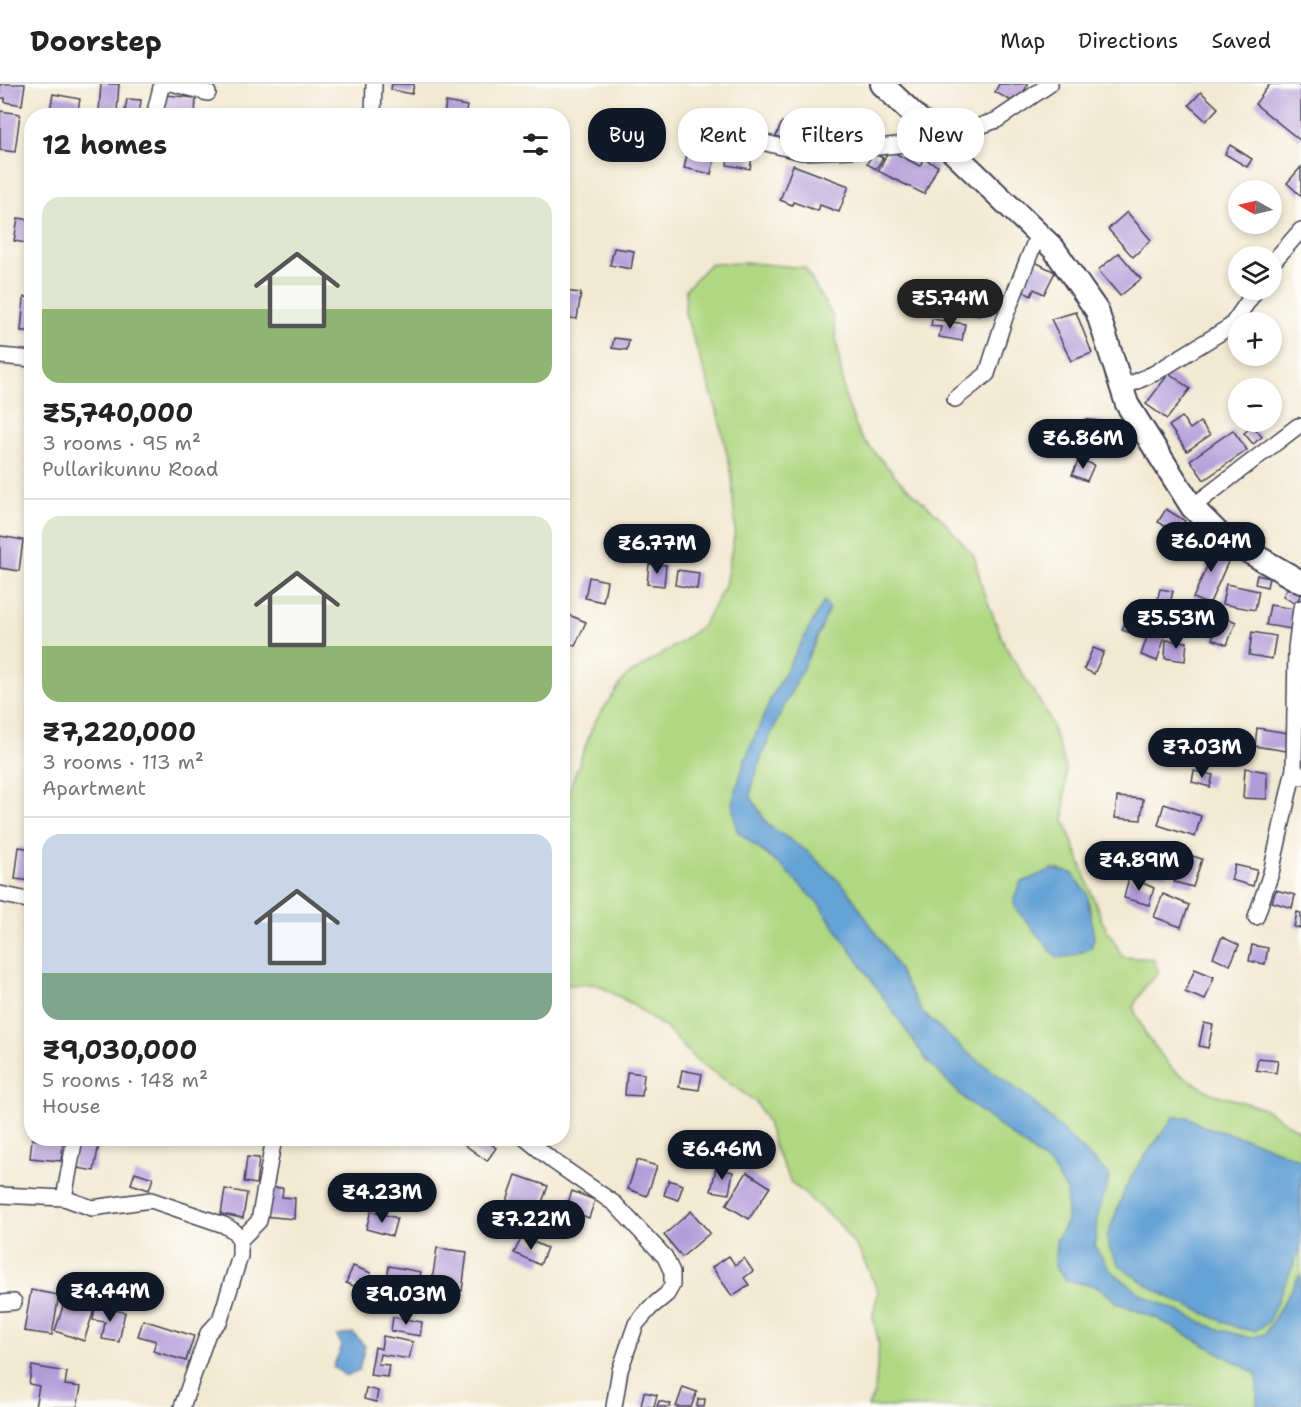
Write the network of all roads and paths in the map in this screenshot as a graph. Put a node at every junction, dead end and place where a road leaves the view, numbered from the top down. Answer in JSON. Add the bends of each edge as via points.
{"nodes":[{"id":1,"x":374,"y":84,"type":"edge"},
{"id":2,"x":882,"y":84,"type":"edge"},
{"id":3,"x":1050,"y":84,"type":"edge"},
{"id":4,"x":165,"y":85,"type":"edge"},
{"id":5,"x":208,"y":93,"type":"dead end"},
{"id":6,"x":157,"y":108,"type":"edge"},
{"id":7,"x":373,"y":108,"type":"edge"},
{"id":8,"x":907,"y":108,"type":"edge"},
{"id":9,"x":984,"y":125,"type":"edge"},
{"id":10,"x":768,"y":144,"type":"edge"},
{"id":11,"x":897,"y":145,"type":"edge"},
{"id":12,"x":963,"y":162,"type":"edge"},
{"id":13,"x":1301,"y":230,"type":"edge"},
{"id":14,"x":1038,"y":234,"type":"junction"},
{"id":15,"x":1282,"y":252,"type":"edge"},
{"id":16,"x":1249,"y":300,"type":"edge"},
{"id":17,"x":0,"y":356,"type":"edge"},
{"id":18,"x":24,"y":358,"type":"edge"},
{"id":19,"x":1122,"y":388,"type":"junction"},
{"id":20,"x":955,"y":399,"type":"dead end"},
{"id":21,"x":1298,"y":426,"type":"dead end"},
{"id":22,"x":1192,"y":507,"type":"junction"},
{"id":23,"x":1301,"y":582,"type":"edge"},
{"id":24,"x":1301,"y":608,"type":"edge"},
{"id":25,"x":1297,"y":773,"type":"edge"},
{"id":26,"x":0,"y":894,"type":"edge"},
{"id":27,"x":24,"y":899,"type":"edge"},
{"id":28,"x":1256,"y":916,"type":"dead end"},
{"id":29,"x":74,"y":1146,"type":"edge"},
{"id":30,"x":272,"y":1146,"type":"edge"},
{"id":31,"x":536,"y":1146,"type":"edge"},
{"id":32,"x":0,"y":1195,"type":"edge"},
{"id":33,"x":64,"y":1198,"type":"junction"},
{"id":34,"x":240,"y":1240,"type":"junction"},
{"id":35,"x":182,"y":1407,"type":"edge"},
{"id":36,"x":614,"y":1407,"type":"edge"}],
"edges":[{"from":1,"to":7,"type":"street"},
{"from":2,"to":8,"type":"main road"},
{"from":3,"to":9,"type":"street"},
{"from":4,"to":5,"type":"street"},
{"from":4,"to":6,"type":"street"},
{"from":10,"to":11,"type":"street","via":[[802,152]]},
{"from":12,"to":14,"type":"main road"},
{"from":13,"to":15,"type":"street"},
{"from":14,"to":19,"type":"main road","via":[[1054,249],[1097,311]]},
{"from":14,"to":20,"type":"street","via":[[987,374]]},
{"from":16,"to":19,"type":"street","via":[[1231,326],[1155,373]]},
{"from":17,"to":18,"type":"street"},
{"from":19,"to":22,"type":"main road","via":[[1127,404]]},
{"from":21,"to":22,"type":"street"},
{"from":22,"to":23,"type":"main road","via":[[1221,536]]},
{"from":24,"to":25,"type":"street","via":[[1296,648]]},
{"from":25,"to":28,"type":"street"},
{"from":26,"to":27,"type":"street"},
{"from":29,"to":33,"type":"street"},
{"from":30,"to":34,"type":"street","via":[[259,1221]]},
{"from":31,"to":36,"type":"street","via":[[615,1204],[665,1257],[672,1272],[667,1294],[636,1324],[620,1370]]},
{"from":32,"to":33,"type":"street"},
{"from":33,"to":34,"type":"street","via":[[92,1208],[151,1200],[224,1225]]},
{"from":34,"to":35,"type":"street","via":[[240,1256],[220,1320],[208,1333]]}]}
